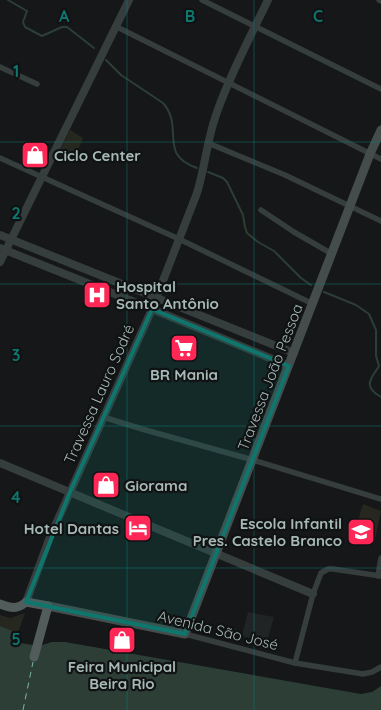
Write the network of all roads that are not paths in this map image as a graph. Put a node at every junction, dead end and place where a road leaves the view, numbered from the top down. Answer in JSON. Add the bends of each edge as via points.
{"nodes":[{"id":1,"x":129,"y":0,"type":"edge"},
{"id":2,"x":202,"y":0,"type":"edge"},
{"id":3,"x":268,"y":0,"type":"edge"},
{"id":4,"x":115,"y":26,"type":"junction"},
{"id":5,"x":255,"y":26,"type":"junction"},
{"id":6,"x":0,"y":67,"type":"edge"},
{"id":7,"x":37,"y":84,"type":"dead end"},
{"id":8,"x":230,"y":84,"type":"junction"},
{"id":9,"x":381,"y":89,"type":"edge"},
{"id":10,"x":381,"y":130,"type":"edge"},
{"id":11,"x":208,"y":143,"type":"junction"},
{"id":12,"x":370,"y":154,"type":"junction"},
{"id":13,"x":0,"y":158,"type":"edge"},
{"id":14,"x":381,"y":159,"type":"edge"},
{"id":15,"x":41,"y":176,"type":"junction"},
{"id":16,"x":350,"y":206,"type":"junction"},
{"id":17,"x":261,"y":210,"type":"dead end"},
{"id":18,"x":381,"y":221,"type":"edge"},
{"id":19,"x":0,"y":235,"type":"edge"},
{"id":20,"x":11,"y":239,"type":"junction"},
{"id":21,"x":179,"y":239,"type":"junction"},
{"id":22,"x":3,"y":249,"type":"edge"},
{"id":23,"x":332,"y":254,"type":"junction"},
{"id":24,"x":51,"y":255,"type":"junction"},
{"id":25,"x":0,"y":262,"type":"edge"},
{"id":26,"x":47,"y":266,"type":"junction"},
{"id":27,"x":77,"y":266,"type":"junction"},
{"id":28,"x":73,"y":277,"type":"junction"},
{"id":29,"x":157,"y":297,"type":"junction"},
{"id":30,"x":312,"y":304,"type":"junction"},
{"id":31,"x":152,"y":309,"type":"junction"},
{"id":32,"x":211,"y":320,"type":"junction"},
{"id":33,"x":206,"y":331,"type":"junction"},
{"id":34,"x":294,"y":354,"type":"junction"},
{"id":35,"x":289,"y":366,"type":"junction"},
{"id":36,"x":103,"y":417,"type":"junction"},
{"id":37,"x":253,"y":460,"type":"junction"},
{"id":38,"x":0,"y":463,"type":"edge"},
{"id":39,"x":70,"y":492,"type":"junction"},
{"id":40,"x":381,"y":499,"type":"edge"},
{"id":41,"x":216,"y":553,"type":"junction"},
{"id":42,"x":381,"y":558,"type":"edge"},
{"id":43,"x":380,"y":576,"type":"edge"},
{"id":44,"x":313,"y":594,"type":"junction"},
{"id":45,"x":26,"y":602,"type":"junction"},
{"id":46,"x":0,"y":604,"type":"edge"},
{"id":47,"x":48,"y":606,"type":"junction"},
{"id":48,"x":185,"y":634,"type":"junction"},
{"id":49,"x":34,"y":657,"type":"dead end"},
{"id":50,"x":295,"y":663,"type":"junction"},
{"id":51,"x":381,"y":667,"type":"edge"}],
"edges":[{"from":1,"to":4,"type":"street"},
{"from":2,"to":5,"type":"street"},
{"from":3,"to":5,"type":"street","name":"Travessa Lauro Sodré"},
{"from":4,"to":8,"type":"street"},
{"from":4,"to":15,"type":"street"},
{"from":5,"to":8,"type":"street","name":"Travessa Lauro Sodré"},
{"from":5,"to":9,"type":"street"},
{"from":6,"to":7,"type":"street"},
{"from":8,"to":11,"type":"street","name":"Travessa Lauro Sodré","via":[[216,114]]},
{"from":8,"to":12,"type":"street"},
{"from":10,"to":12,"type":"main road","name":"Travessa João Pessoa"},
{"from":11,"to":16,"type":"street"},
{"from":11,"to":21,"type":"street","name":"Travessa Lauro Sodré","via":[[202,178]]},
{"from":12,"to":14,"type":"street"},
{"from":12,"to":16,"type":"main road","name":"Travessa João Pessoa"},
{"from":13,"to":15,"type":"street"},
{"from":15,"to":20,"type":"street"},
{"from":15,"to":21,"type":"street"},
{"from":16,"to":18,"type":"street"},
{"from":16,"to":23,"type":"main road","name":"Travessa João Pessoa"},
{"from":17,"to":23,"type":"street"},
{"from":19,"to":20,"type":"street"},
{"from":20,"to":22,"type":"street"},
{"from":20,"to":24,"type":"street"},
{"from":21,"to":29,"type":"street","name":"Travessa Lauro Sodré"},
{"from":21,"to":30,"type":"street"},
{"from":22,"to":25,"type":"street"},
{"from":22,"to":26,"type":"street"},
{"from":23,"to":30,"type":"main road","name":"Travessa João Pessoa"},
{"from":24,"to":26,"type":"street"},
{"from":24,"to":27,"type":"street"},
{"from":26,"to":28,"type":"street"},
{"from":27,"to":28,"type":"street"},
{"from":27,"to":29,"type":"street"},
{"from":28,"to":31,"type":"street"},
{"from":29,"to":31,"type":"street","name":"Travessa Lauro Sodré"},
{"from":29,"to":32,"type":"street"},
{"from":30,"to":34,"type":"main road","name":"Travessa João Pessoa"},
{"from":31,"to":33,"type":"street"},
{"from":31,"to":36,"type":"street","name":"Travessa Lauro Sodré"},
{"from":32,"to":33,"type":"street"},
{"from":32,"to":34,"type":"street"},
{"from":33,"to":35,"type":"street"},
{"from":34,"to":35,"type":"main road","name":"Travessa João Pessoa"},
{"from":35,"to":37,"type":"main road","name":"Travessa João Pessoa"},
{"from":36,"to":37,"type":"street"},
{"from":36,"to":39,"type":"street","name":"Travessa Lauro Sodré"},
{"from":37,"to":40,"type":"street"},
{"from":37,"to":41,"type":"main road","name":"Travessa João Pessoa"},
{"from":38,"to":39,"type":"street"},
{"from":39,"to":41,"type":"street"},
{"from":39,"to":45,"type":"street","name":"Travessa Lauro Sodré"},
{"from":41,"to":44,"type":"street"},
{"from":41,"to":48,"type":"main road","name":"Travessa João Pessoa"},
{"from":42,"to":43,"type":"street"},
{"from":43,"to":44,"type":"street","via":[[328,569],[318,577]]},
{"from":44,"to":50,"type":"street"},
{"from":45,"to":46,"type":"main road","via":[[15,609]]},
{"from":45,"to":47,"type":"main road"},
{"from":47,"to":48,"type":"main road","name":"Avenida São José"},
{"from":47,"to":49,"type":"main road"},
{"from":48,"to":50,"type":"street","name":"Avenida São José"},
{"from":50,"to":51,"type":"street","name":"Avenida São José","via":[[363,674]]}]}
